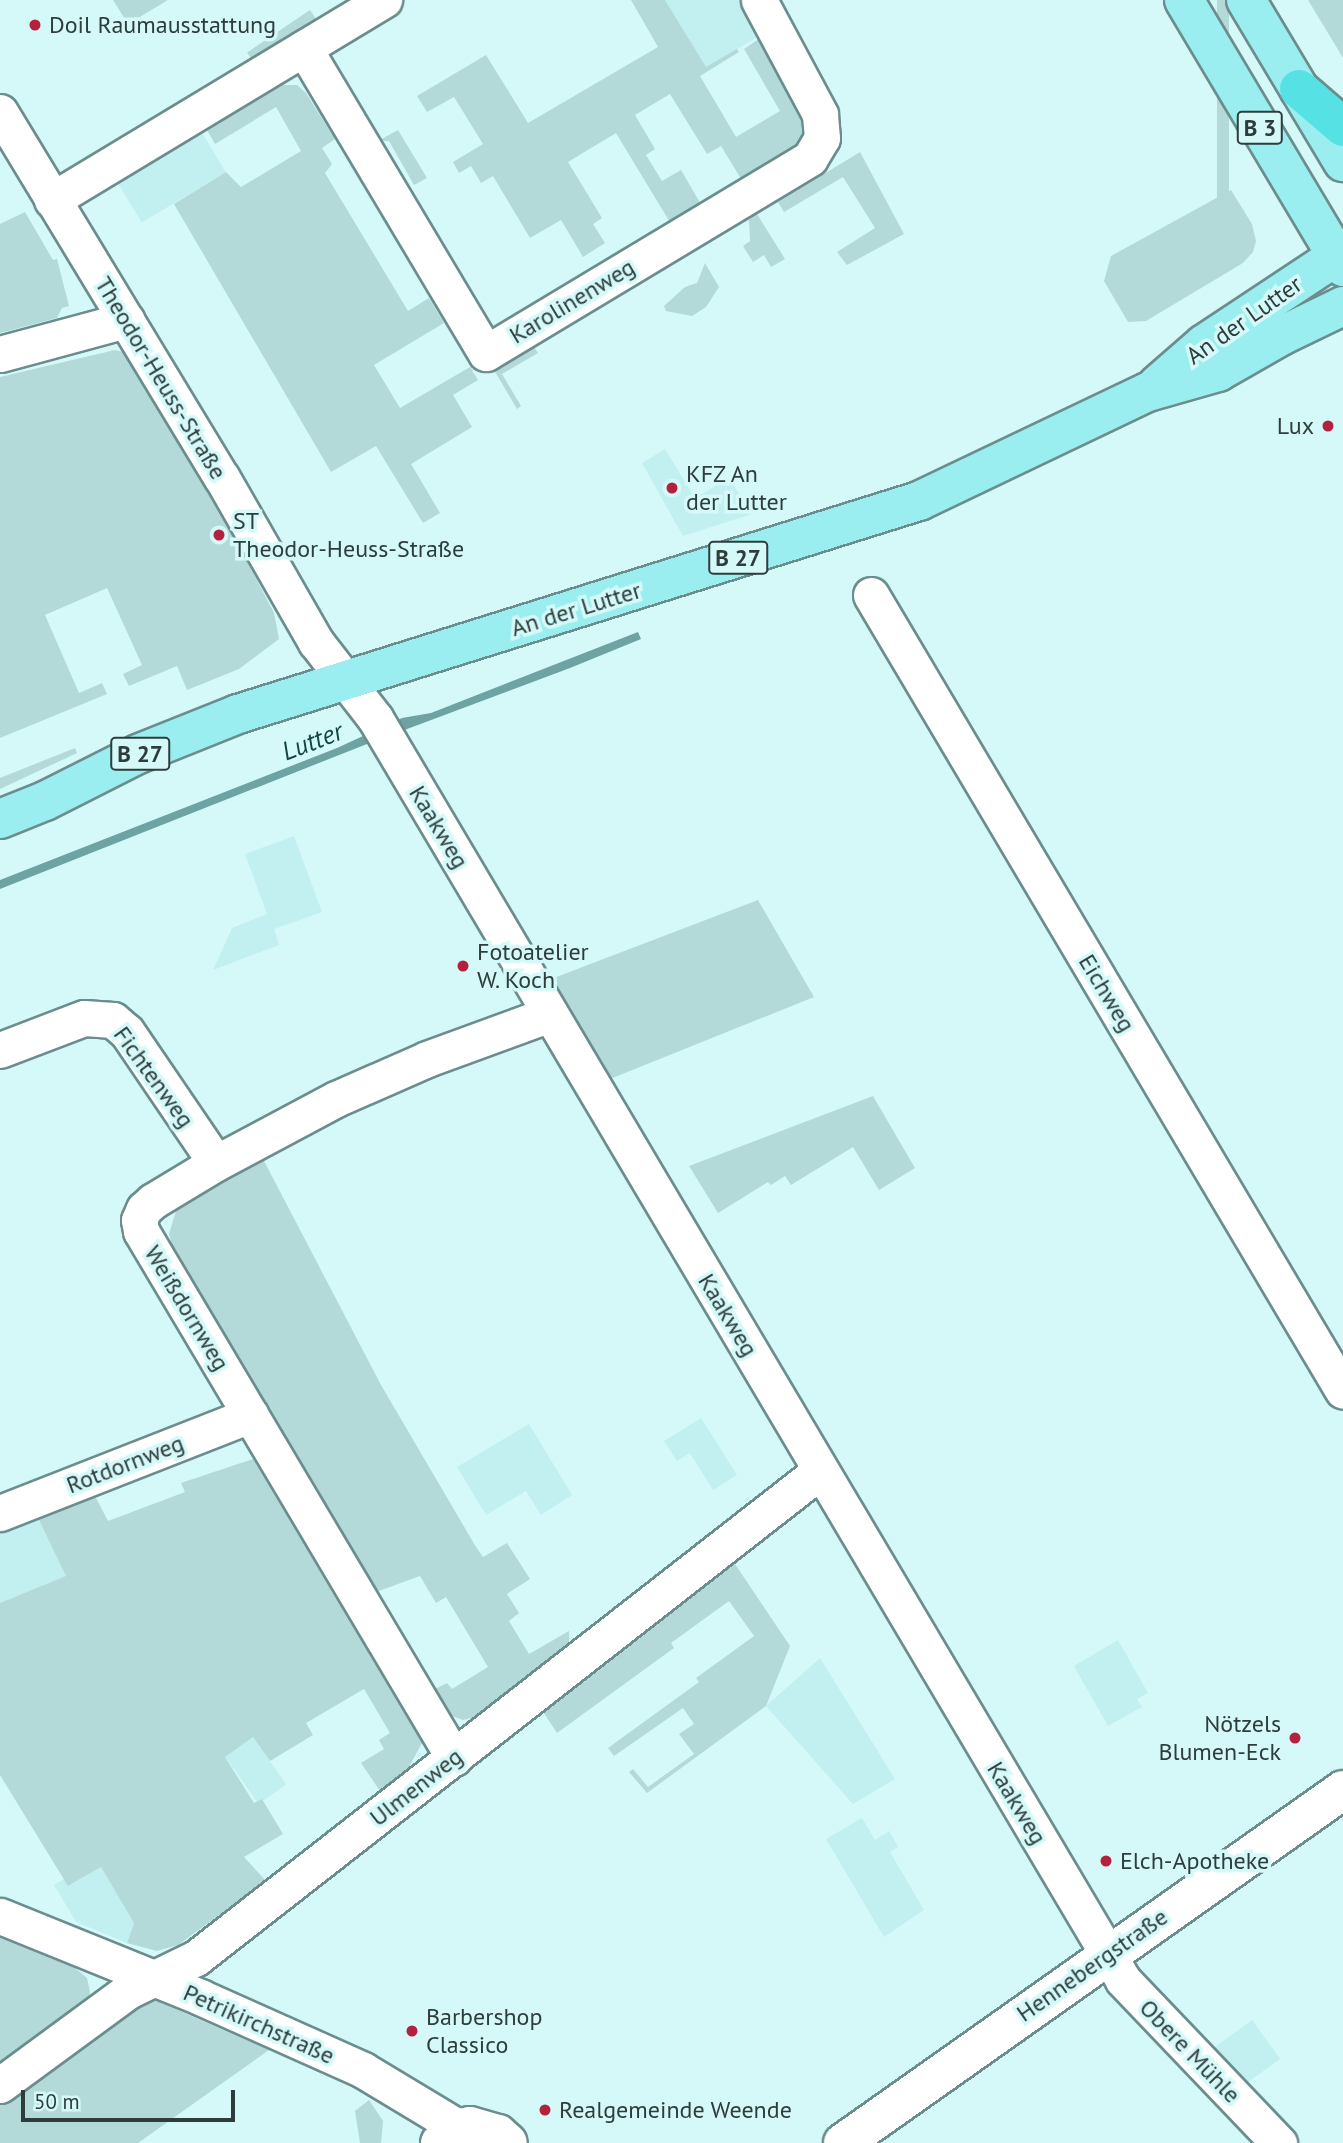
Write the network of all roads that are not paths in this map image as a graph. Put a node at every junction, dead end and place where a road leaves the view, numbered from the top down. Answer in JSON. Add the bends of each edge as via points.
{"nodes":[{"id":1,"x":384,"y":0,"type":"edge"},
{"id":2,"x":759,"y":0,"type":"edge"},
{"id":3,"x":1184,"y":0,"type":"edge"},
{"id":4,"x":1246,"y":0,"type":"edge"},
{"id":5,"x":304,"y":48,"type":"junction"},
{"id":6,"x":1299,"y":89,"type":"junction"},
{"id":7,"x":0,"y":113,"type":"edge"},
{"id":8,"x":1343,"y":127,"type":"edge"},
{"id":9,"x":1343,"y":162,"type":"edge"},
{"id":10,"x":52,"y":200,"type":"junction"},
{"id":11,"x":1341,"y":258,"type":"edge"},
{"id":12,"x":1343,"y":306,"type":"edge"},
{"id":13,"x":126,"y":320,"type":"junction"},
{"id":14,"x":0,"y":354,"type":"edge"},
{"id":15,"x":1148,"y":392,"type":"junction"},
{"id":16,"x":871,"y":595,"type":"dead end"},
{"id":17,"x":345,"y":680,"type":"junction"},
{"id":18,"x":0,"y":818,"type":"edge"},
{"id":19,"x":550,"y":1014,"type":"junction"},
{"id":20,"x":0,"y":1050,"type":"edge"},
{"id":21,"x":216,"y":1163,"type":"junction"},
{"id":22,"x":1343,"y":1391,"type":"edge"},
{"id":23,"x":250,"y":1415,"type":"junction"},
{"id":24,"x":820,"y":1471,"type":"junction"},
{"id":25,"x":0,"y":1513,"type":"edge"},
{"id":26,"x":454,"y":1758,"type":"junction"},
{"id":27,"x":1343,"y":1790,"type":"edge"},
{"id":28,"x":0,"y":1916,"type":"edge"},
{"id":29,"x":1107,"y":1954,"type":"junction"},
{"id":30,"x":153,"y":1979,"type":"junction"},
{"id":31,"x":0,"y":2085,"type":"edge"},
{"id":32,"x":449,"y":2136,"type":"edge"},
{"id":33,"x":508,"y":2143,"type":"edge"},
{"id":34,"x":843,"y":2143,"type":"edge"},
{"id":35,"x":1279,"y":2143,"type":"edge"}],
"edges":[{"from":1,"to":5,"type":"street"},
{"from":2,"to":5,"type":"street","name":"Karolinenweg","via":[[820,114],[822,138],[810,158],[486,353]]},
{"from":3,"to":11,"type":"main road","number":"B 3"},
{"from":4,"to":6,"type":"main road","number":"B 3"},
{"from":5,"to":10,"type":"street"},
{"from":6,"to":8,"type":"highway","number":"B 3"},
{"from":6,"to":9,"type":"main road","number":"B 3"},
{"from":7,"to":10,"type":"street","name":"Theodor-Heuss-Straße"},
{"from":10,"to":13,"type":"street","name":"Theodor-Heuss-Straße"},
{"from":11,"to":15,"type":"main road","name":"An der Lutter","number":"B 27","via":[[1204,344]]},
{"from":12,"to":15,"type":"main road","name":"An der Lutter","number":"B 27","via":[[1218,372]]},
{"from":13,"to":14,"type":"street"},
{"from":13,"to":17,"type":"street","name":"Theodor-Heuss-Straße","via":[[316,642]]},
{"from":15,"to":17,"type":"main road","name":"An der Lutter","number":"B 27","via":[[919,501]]},
{"from":16,"to":22,"type":"street","name":"Eichweg"},
{"from":17,"to":18,"type":"main road","name":"An der Lutter","number":"B 27","via":[[225,719]]},
{"from":17,"to":19,"type":"street","name":"Kaakweg","via":[[375,718]]},
{"from":19,"to":21,"type":"street","name":"Weißdornweg","via":[[336,1098]]},
{"from":19,"to":24,"type":"street","name":"Kaakweg"},
{"from":20,"to":21,"type":"street","name":"Fichtenweg","via":[[84,1018],[113,1020],[127,1032]]},
{"from":21,"to":23,"type":"street","name":"Weißdornweg","via":[[153,1201],[139,1220],[141,1231]]},
{"from":23,"to":25,"type":"street","name":"Rotdornweg"},
{"from":23,"to":26,"type":"street","name":"Weißdornweg"},
{"from":24,"to":26,"type":"street","name":"Ulmenweg"},
{"from":24,"to":29,"type":"street","name":"Kaakweg"},
{"from":26,"to":30,"type":"street","name":"Ulmenweg","via":[[196,1958]]},
{"from":27,"to":29,"type":"street","name":"Hennebergstraße"},
{"from":28,"to":30,"type":"street","name":"Petrikirchstraße"},
{"from":29,"to":34,"type":"street","name":"Hennebergstraße"},
{"from":29,"to":35,"type":"street","name":"Obere Mühle","via":[[1143,2004]]},
{"from":30,"to":31,"type":"street","name":"Ulmenweg","via":[[128,1991]]},
{"from":30,"to":32,"type":"street","name":"Petrikirchstraße","via":[[363,2070]]},
{"from":32,"to":33,"type":"street","name":"Petrikirchstraße","via":[[483,2128]]}]}
